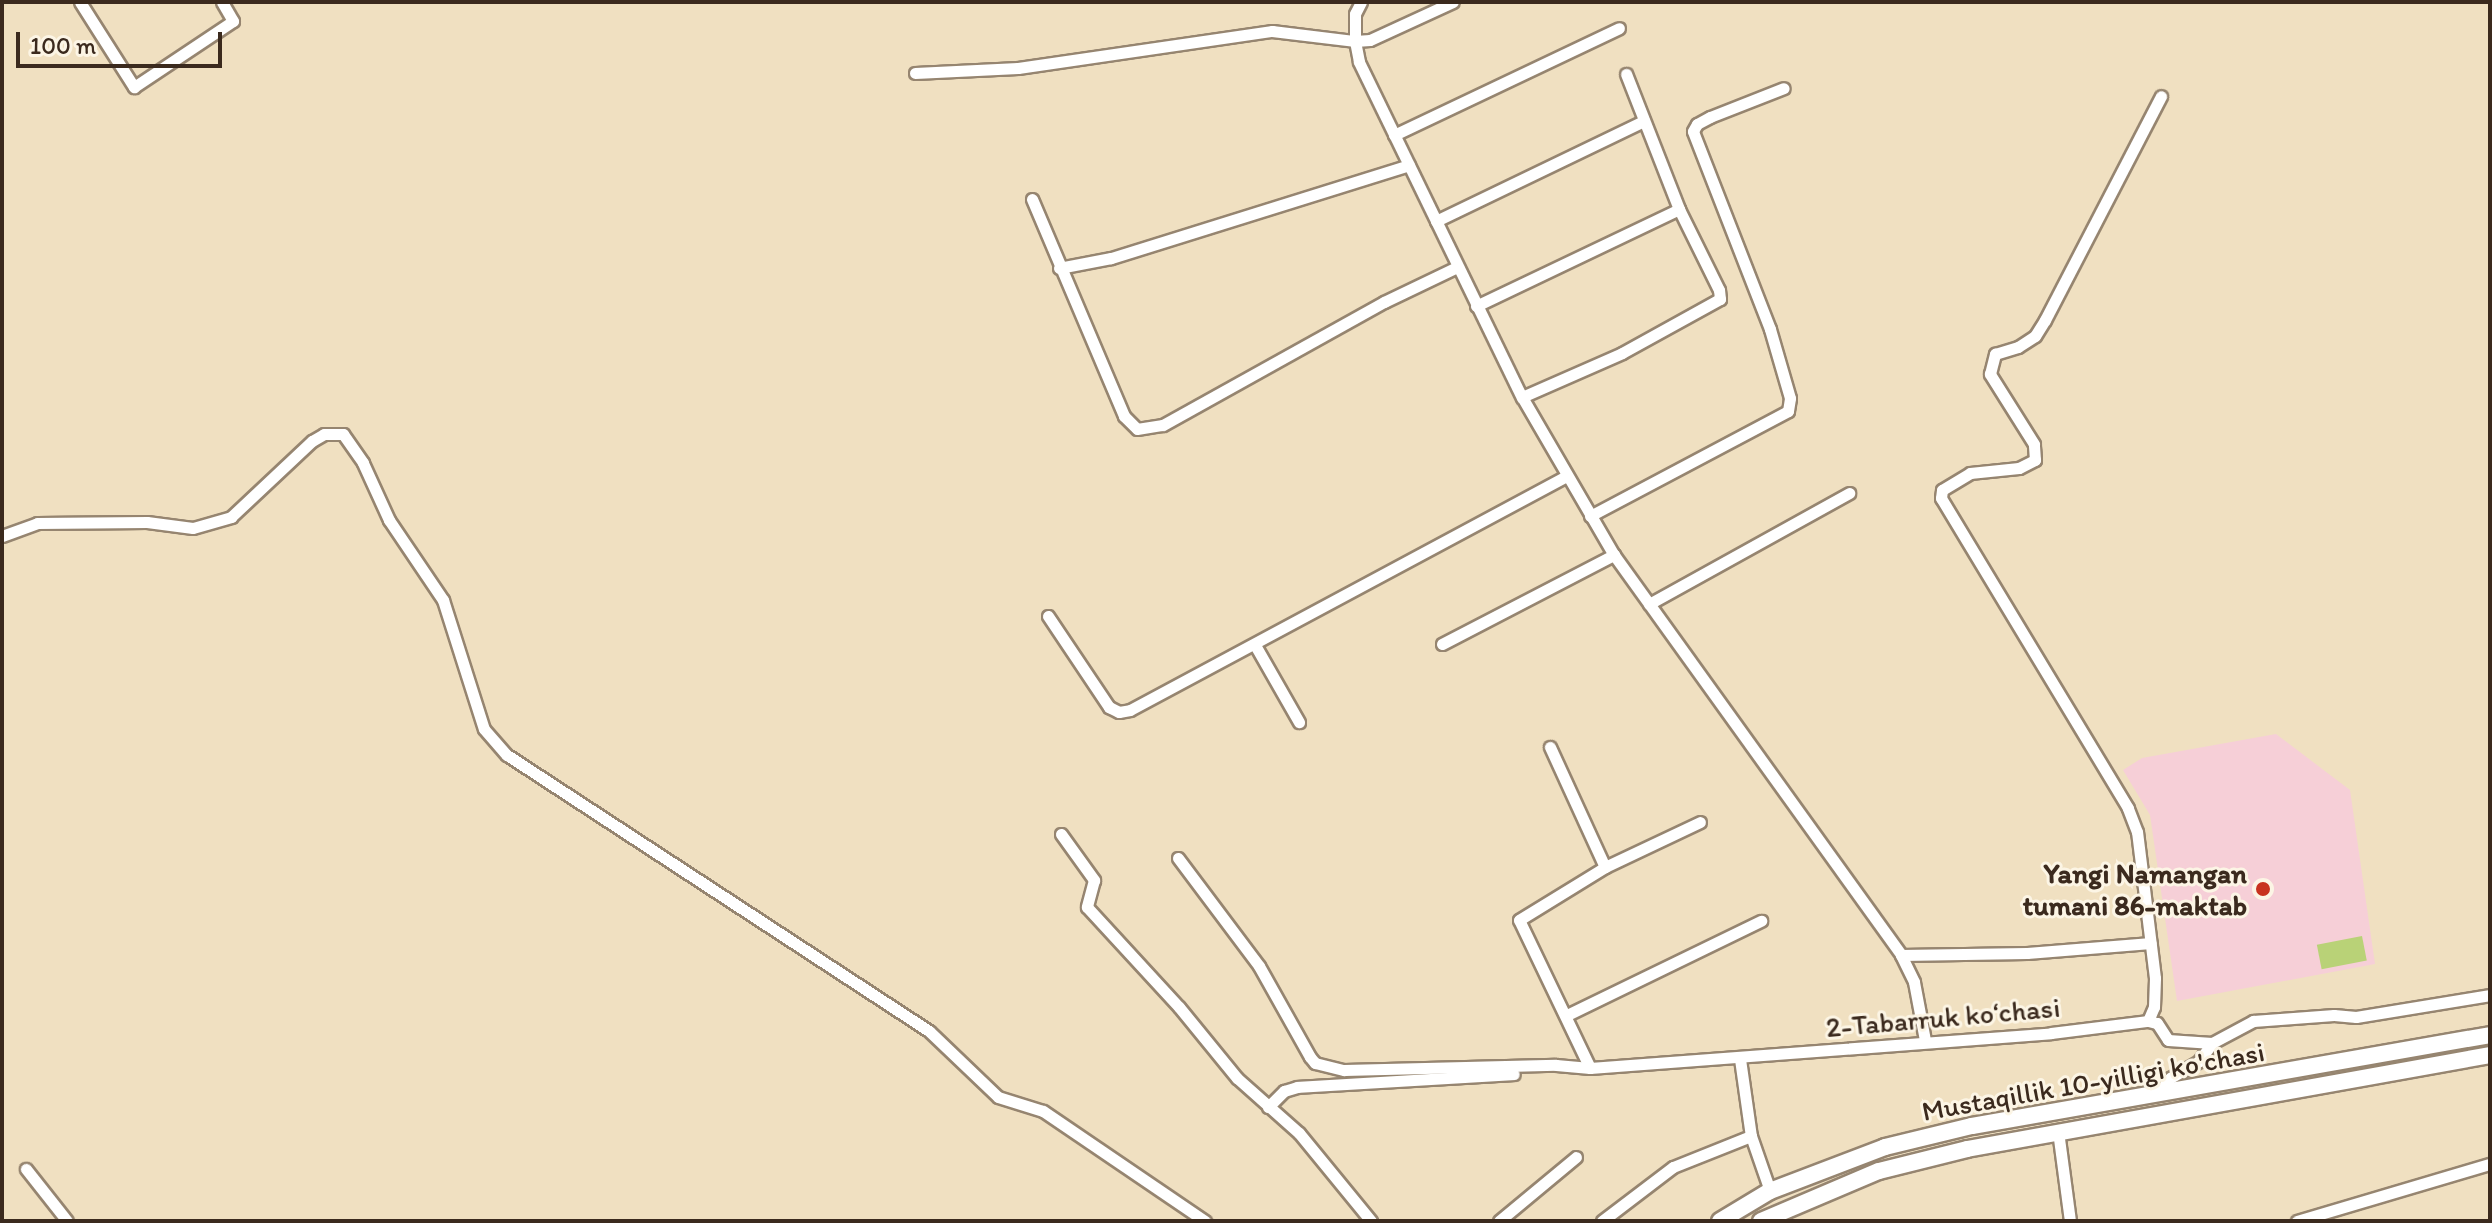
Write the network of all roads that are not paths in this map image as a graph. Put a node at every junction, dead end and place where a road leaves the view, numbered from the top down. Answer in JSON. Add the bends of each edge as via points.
{"nodes":[{"id":1,"x":80,"y":2,"type":"edge"},
{"id":2,"x":222,"y":2,"type":"edge"},
{"id":3,"x":1361,"y":2,"type":"edge"},
{"id":4,"x":1453,"y":2,"type":"edge"},
{"id":5,"x":1619,"y":28,"type":"dead end"},
{"id":6,"x":1355,"y":41,"type":"junction"},
{"id":7,"x":915,"y":73,"type":"dead end"},
{"id":8,"x":1626,"y":74,"type":"dead end"},
{"id":9,"x":1784,"y":88,"type":"dead end"},
{"id":10,"x":2161,"y":96,"type":"dead end"},
{"id":11,"x":1644,"y":121,"type":"junction"},
{"id":12,"x":1394,"y":135,"type":"junction"},
{"id":13,"x":1409,"y":165,"type":"junction"},
{"id":14,"x":1032,"y":199,"type":"dead end"},
{"id":15,"x":1679,"y":209,"type":"junction"},
{"id":16,"x":1436,"y":221,"type":"junction"},
{"id":17,"x":1457,"y":267,"type":"junction"},
{"id":18,"x":1059,"y":268,"type":"junction"},
{"id":19,"x":1476,"y":306,"type":"junction"},
{"id":20,"x":1522,"y":397,"type":"junction"},
{"id":21,"x":1566,"y":476,"type":"junction"},
{"id":22,"x":1849,"y":493,"type":"dead end"},
{"id":23,"x":1590,"y":516,"type":"junction"},
{"id":24,"x":2,"y":536,"type":"edge"},
{"id":25,"x":1614,"y":555,"type":"junction"},
{"id":26,"x":1649,"y":604,"type":"junction"},
{"id":27,"x":1048,"y":616,"type":"dead end"},
{"id":28,"x":1442,"y":644,"type":"dead end"},
{"id":29,"x":1255,"y":645,"type":"junction"},
{"id":30,"x":1299,"y":722,"type":"dead end"},
{"id":31,"x":1550,"y":747,"type":"dead end"},
{"id":32,"x":1700,"y":822,"type":"dead end"},
{"id":33,"x":1061,"y":834,"type":"dead end"},
{"id":34,"x":1178,"y":858,"type":"dead end"},
{"id":35,"x":1605,"y":867,"type":"junction"},
{"id":36,"x":1761,"y":921,"type":"dead end"},
{"id":37,"x":2151,"y":943,"type":"junction"},
{"id":38,"x":1901,"y":955,"type":"junction"},
{"id":39,"x":2490,"y":995,"type":"edge"},
{"id":40,"x":1567,"y":1015,"type":"junction"},
{"id":41,"x":2148,"y":1021,"type":"junction"},
{"id":42,"x":2490,"y":1035,"type":"edge"},
{"id":43,"x":1925,"y":1040,"type":"junction"},
{"id":44,"x":2212,"y":1043,"type":"junction"},
{"id":45,"x":2490,"y":1055,"type":"edge"},
{"id":46,"x":1740,"y":1059,"type":"junction"},
{"id":47,"x":1556,"y":1065,"type":"junction"},
{"id":48,"x":1590,"y":1068,"type":"junction"},
{"id":49,"x":2158,"y":1095,"type":"junction"},
{"id":50,"x":1268,"y":1107,"type":"junction"},
{"id":51,"x":2058,"y":1131,"type":"junction"},
{"id":52,"x":1751,"y":1136,"type":"junction"},
{"id":53,"x":1576,"y":1157,"type":"dead end"},
{"id":54,"x":2490,"y":1164,"type":"edge"},
{"id":55,"x":26,"y":1169,"type":"dead end"},
{"id":56,"x":1770,"y":1191,"type":"junction"},
{"id":57,"x":1729,"y":1219,"type":"edge"},
{"id":58,"x":67,"y":1221,"type":"edge"},
{"id":59,"x":1205,"y":1221,"type":"edge"},
{"id":60,"x":1371,"y":1221,"type":"edge"},
{"id":61,"x":1499,"y":1221,"type":"edge"},
{"id":62,"x":1602,"y":1221,"type":"edge"},
{"id":63,"x":1761,"y":1221,"type":"edge"},
{"id":64,"x":2070,"y":1221,"type":"edge"},
{"id":65,"x":2297,"y":1221,"type":"edge"}],
"edges":[{"from":1,"to":2,"type":"street","via":[[134,87],[233,21]]},
{"from":3,"to":6,"type":"street","via":[[1355,14]]},
{"from":4,"to":6,"type":"street","via":[[1370,40]]},
{"from":5,"to":12,"type":"street"},
{"from":6,"to":7,"type":"street","via":[[1272,31],[1018,68]]},
{"from":6,"to":12,"type":"street","via":[[1359,62]]},
{"from":8,"to":11,"type":"street"},
{"from":9,"to":23,"type":"street","via":[[1710,117],[1693,131],[1770,329],[1790,398],[1788,411]]},
{"from":10,"to":37,"type":"street","via":[[2035,336],[1995,354],[1990,374],[2034,444],[2035,460],[2019,468],[1970,473],[1942,490],[1941,498],[2128,808],[2137,832]]},
{"from":11,"to":15,"type":"street"},
{"from":11,"to":16,"type":"street"},
{"from":12,"to":13,"type":"street"},
{"from":13,"to":16,"type":"street"},
{"from":13,"to":18,"type":"street","via":[[1111,258]]},
{"from":14,"to":18,"type":"street"},
{"from":15,"to":19,"type":"street"},
{"from":15,"to":20,"type":"street","via":[[1720,299],[1622,353]]},
{"from":16,"to":17,"type":"street"},
{"from":17,"to":18,"type":"street","via":[[1163,425],[1137,429],[1124,416]]},
{"from":17,"to":19,"type":"street"},
{"from":19,"to":20,"type":"street"},
{"from":20,"to":21,"type":"street"},
{"from":21,"to":23,"type":"street"},
{"from":21,"to":29,"type":"street"},
{"from":22,"to":26,"type":"street"},
{"from":23,"to":25,"type":"street"},
{"from":24,"to":59,"type":"street","via":[[37,523],[147,522],[193,528],[231,517],[312,441],[324,434],[343,434],[389,520],[443,600],[484,729],[507,755],[929,1031],[998,1097],[1043,1111]]},
{"from":25,"to":26,"type":"street"},
{"from":25,"to":28,"type":"street"},
{"from":26,"to":38,"type":"street"},
{"from":27,"to":29,"type":"street","via":[[1109,707],[1119,712]]},
{"from":29,"to":30,"type":"street"},
{"from":31,"to":35,"type":"street"},
{"from":32,"to":35,"type":"street"},
{"from":33,"to":50,"type":"street","via":[[1094,880],[1087,907]]},
{"from":34,"to":47,"type":"street","name":"2-Tabarruk koʻchasi","via":[[1259,966],[1315,1063],[1368,1072]]},
{"from":35,"to":40,"type":"street","via":[[1519,920]]},
{"from":36,"to":40,"type":"street"},
{"from":37,"to":38,"type":"street","via":[[2027,953]]},
{"from":37,"to":41,"type":"street","via":[[2154,1007]]},
{"from":38,"to":43,"type":"street","via":[[1914,982]]},
{"from":39,"to":44,"type":"street","via":[[2356,1017],[2253,1021]]},
{"from":40,"to":48,"type":"street"},
{"from":41,"to":43,"type":"street","name":"2-Tabarruk koʻchasi"},
{"from":41,"to":44,"type":"street","via":[[2157,1023],[2168,1040]]},
{"from":42,"to":49,"type":"main road","name":"Mustaqillik 10-yilligi ko'chasi"},
{"from":43,"to":46,"type":"street","name":"2-Tabarruk koʻchasi"},
{"from":44,"to":49,"type":"street"},
{"from":45,"to":51,"type":"main road","name":"Mustaqillik 10-yilligi ko'chasi"},
{"from":46,"to":48,"type":"street","name":"2-Tabarruk koʻchasi"},
{"from":46,"to":52,"type":"street"},
{"from":47,"to":48,"type":"street","name":"2-Tabarruk koʻchasi"},
{"from":47,"to":50,"type":"street","name":"2-Tabarruk koʻchasi","via":[[1542,1073],[1297,1087],[1284,1091]]},
{"from":49,"to":56,"type":"main road","name":"Mustaqillik 10-yilligi ko'chasi","via":[[1972,1126],[1885,1147]]},
{"from":50,"to":60,"type":"street","via":[[1299,1133]]},
{"from":51,"to":63,"type":"main road","name":"Mustaqillik 10-yilligi ko'chasi","via":[[1879,1171]]},
{"from":51,"to":64,"type":"street"},
{"from":52,"to":56,"type":"street"},
{"from":52,"to":62,"type":"street","via":[[1673,1167]]},
{"from":53,"to":61,"type":"street"},
{"from":54,"to":65,"type":"street"},
{"from":55,"to":58,"type":"street"},
{"from":56,"to":57,"type":"main road","name":"Mustaqillik 10-yilligi ko'chasi"}]}
